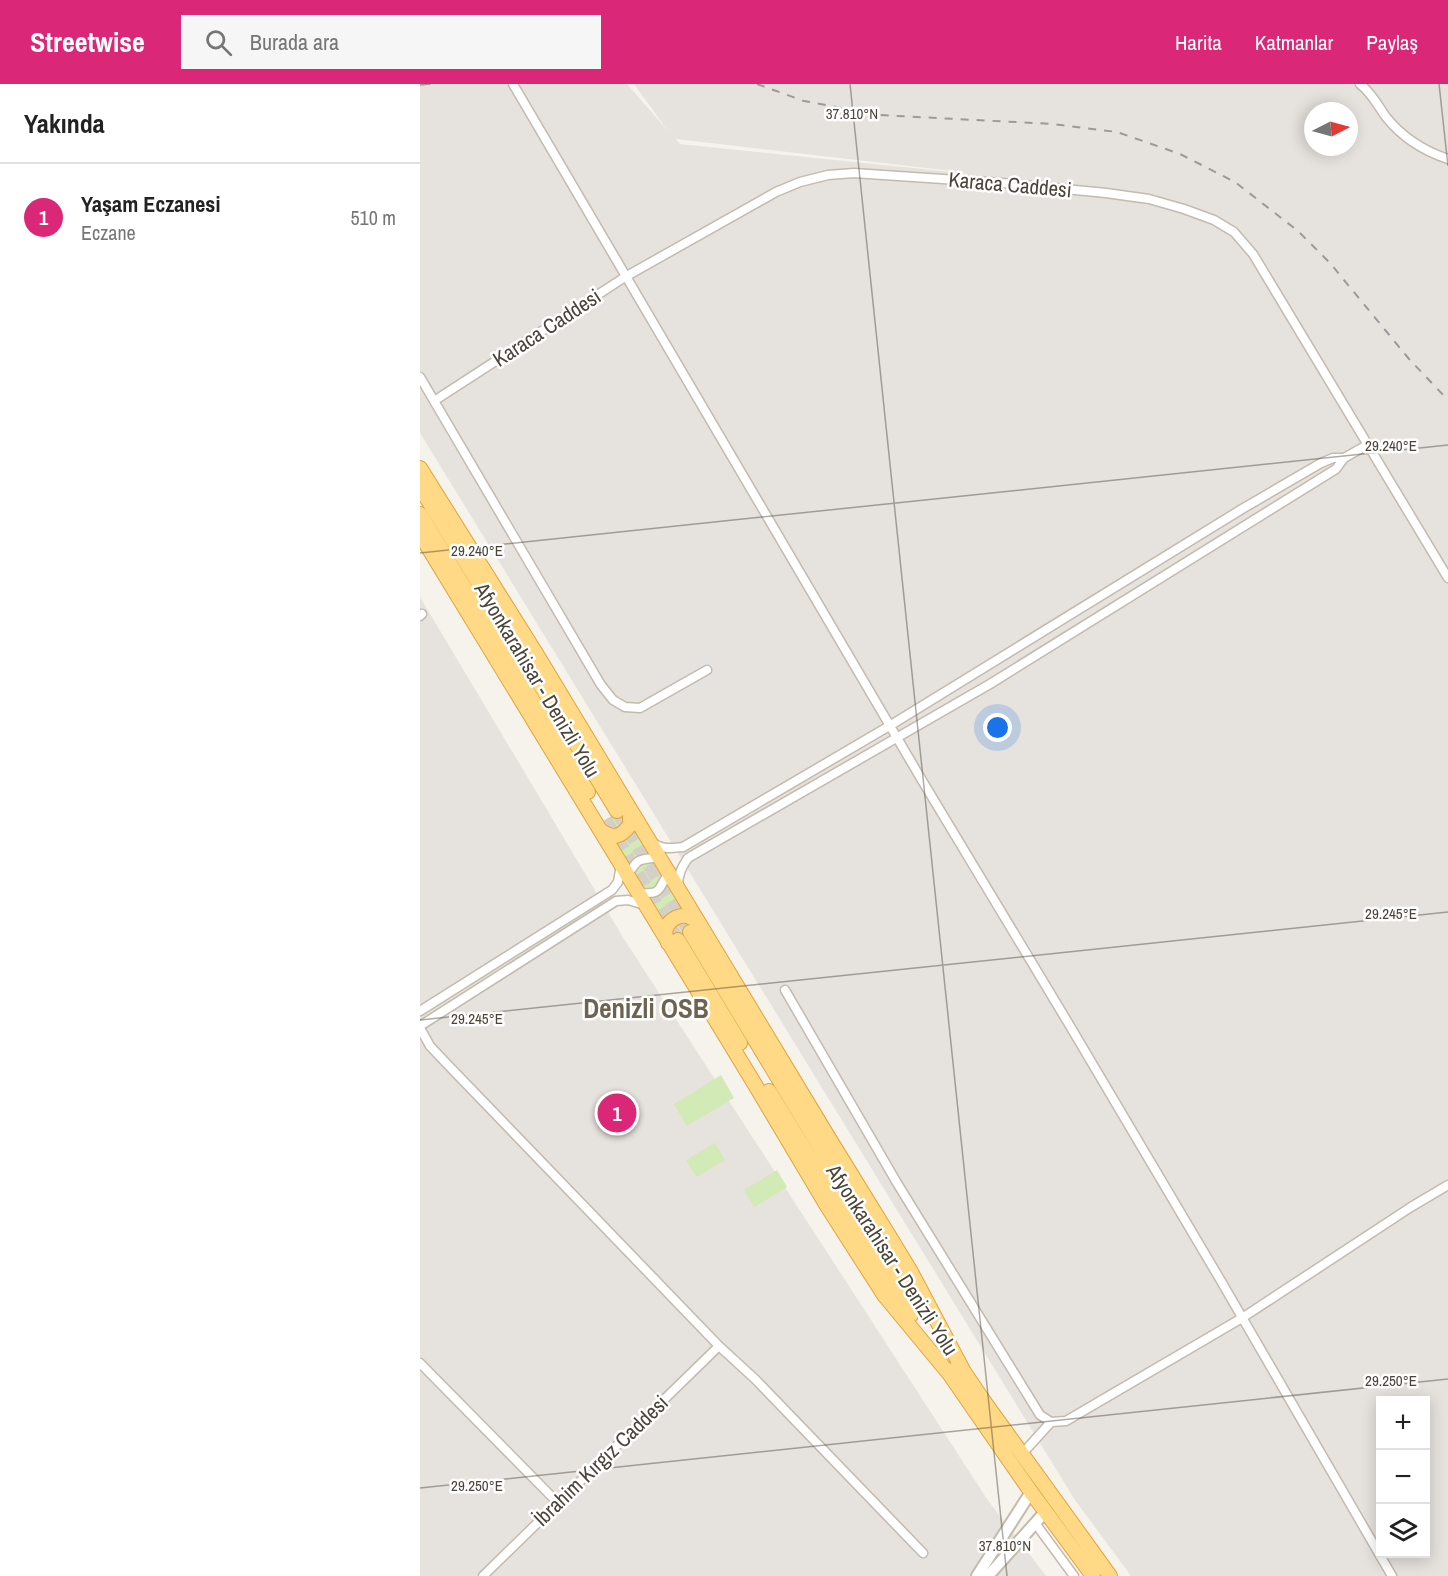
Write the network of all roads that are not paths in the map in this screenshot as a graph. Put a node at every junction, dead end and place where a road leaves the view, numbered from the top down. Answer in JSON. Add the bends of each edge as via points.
{"nodes":[{"id":1,"x":513,"y":84,"type":"edge"},
{"id":2,"x":1360,"y":84,"type":"edge"},
{"id":3,"x":1448,"y":159,"type":"edge"},
{"id":4,"x":625,"y":277,"type":"junction"},
{"id":5,"x":420,"y":377,"type":"edge"},
{"id":6,"x":434,"y":401,"type":"junction"},
{"id":7,"x":1369,"y":444,"type":"junction"},
{"id":8,"x":1344,"y":458,"type":"junction"},
{"id":9,"x":420,"y":468,"type":"edge"},
{"id":10,"x":420,"y":488,"type":"edge"},
{"id":11,"x":420,"y":514,"type":"edge"},
{"id":12,"x":420,"y":534,"type":"edge"},
{"id":13,"x":1448,"y":578,"type":"edge"},
{"id":14,"x":707,"y":670,"type":"dead end"},
{"id":15,"x":891,"y":725,"type":"junction"},
{"id":16,"x":898,"y":738,"type":"junction"},
{"id":17,"x":623,"y":811,"type":"junction"},
{"id":18,"x":602,"y":825,"type":"junction"},
{"id":19,"x":648,"y":841,"type":"junction"},
{"id":20,"x":683,"y":847,"type":"junction"},
{"id":21,"x":658,"y":858,"type":"junction"},
{"id":22,"x":688,"y":858,"type":"junction"},
{"id":23,"x":624,"y":870,"type":"junction"},
{"id":24,"x":668,"y":873,"type":"junction"},
{"id":25,"x":612,"y":890,"type":"junction"},
{"id":26,"x":678,"y":890,"type":"junction"},
{"id":27,"x":637,"y":892,"type":"junction"},
{"id":28,"x":616,"y":901,"type":"junction"},
{"id":29,"x":645,"y":905,"type":"junction"},
{"id":30,"x":694,"y":928,"type":"junction"},
{"id":31,"x":673,"y":942,"type":"junction"},
{"id":32,"x":785,"y":990,"type":"dead end"},
{"id":33,"x":420,"y":1011,"type":"edge"},
{"id":34,"x":420,"y":1027,"type":"edge"},
{"id":35,"x":420,"y":1042,"type":"edge"},
{"id":36,"x":430,"y":1046,"type":"junction"},
{"id":37,"x":1448,"y":1185,"type":"edge"},
{"id":38,"x":1242,"y":1318,"type":"junction"},
{"id":39,"x":718,"y":1346,"type":"junction"},
{"id":40,"x":420,"y":1363,"type":"edge"},
{"id":41,"x":957,"y":1373,"type":"junction"},
{"id":42,"x":1051,"y":1422,"type":"junction"},
{"id":43,"x":1022,"y":1454,"type":"junction"},
{"id":44,"x":1031,"y":1492,"type":"junction"},
{"id":45,"x":557,"y":1502,"type":"junction"},
{"id":46,"x":1046,"y":1511,"type":"junction"},
{"id":47,"x":1035,"y":1523,"type":"junction"},
{"id":48,"x":923,"y":1553,"type":"dead end"},
{"id":49,"x":483,"y":1576,"type":"edge"},
{"id":50,"x":977,"y":1576,"type":"edge"},
{"id":51,"x":988,"y":1576,"type":"edge"},
{"id":52,"x":1074,"y":1576,"type":"edge"},
{"id":53,"x":1093,"y":1576,"type":"edge"},
{"id":54,"x":1110,"y":1576,"type":"edge"},
{"id":55,"x":1392,"y":1576,"type":"edge"}],
"edges":[{"from":1,"to":4,"type":"street"},
{"from":2,"to":3,"type":"street","via":[[1400,132]]},
{"from":4,"to":6,"type":"street","name":"Karaca Caddesi"},
{"from":4,"to":7,"type":"street","name":"Karaca Caddesi","via":[[776,192],[828,175],[854,173],[1002,183],[1149,199],[1204,216],[1234,232],[1253,254]]},
{"from":4,"to":15,"type":"street"},
{"from":5,"to":6,"type":"street"},
{"from":6,"to":14,"type":"street","via":[[613,700],[625,707],[640,708]]},
{"from":7,"to":8,"type":"street"},
{"from":7,"to":13,"type":"street","name":"Karaca Caddesi"},
{"from":8,"to":15,"type":"street","via":[[1321,463],[1252,503]]},
{"from":8,"to":16,"type":"street","via":[[1336,469]]},
{"from":9,"to":17,"type":"highway","via":[[531,645]]},
{"from":10,"to":17,"type":"highway","name":"Afyonkarahisar - Denizli Yolu"},
{"from":11,"to":18,"type":"highway"},
{"from":12,"to":18,"type":"highway"},
{"from":15,"to":16,"type":"street"},
{"from":15,"to":20,"type":"street"},
{"from":16,"to":22,"type":"street"},
{"from":16,"to":38,"type":"street"},
{"from":17,"to":18,"type":"highway","via":[[630,825],[625,832],[612,836]]},
{"from":17,"to":19,"type":"highway"},
{"from":18,"to":23,"type":"highway"},
{"from":19,"to":20,"type":"street","via":[[666,849]]},
{"from":19,"to":21,"type":"highway"},
{"from":20,"to":21,"type":"street"},
{"from":21,"to":23,"type":"street","via":[[642,859]]},
{"from":21,"to":24,"type":"highway"},
{"from":22,"to":24,"type":"street"},
{"from":22,"to":26,"type":"street","via":[[678,876]]},
{"from":23,"to":25,"type":"street"},
{"from":23,"to":25,"type":"street"},
{"from":23,"to":27,"type":"highway"},
{"from":24,"to":26,"type":"highway","name":"Afyonkarahisar - Denizli Yolu"},
{"from":24,"to":27,"type":"street","via":[[659,890]]},
{"from":25,"to":33,"type":"street"},
{"from":26,"to":30,"type":"highway","name":"Afyonkarahisar - Denizli Yolu"},
{"from":27,"to":28,"type":"street"},
{"from":27,"to":29,"type":"highway"},
{"from":28,"to":29,"type":"street"},
{"from":28,"to":34,"type":"street"},
{"from":29,"to":31,"type":"highway"},
{"from":30,"to":31,"type":"highway","via":[[690,917],[674,918],[665,932]]},
{"from":30,"to":41,"type":"highway","name":"Afyonkarahisar - Denizli Yolu"},
{"from":31,"to":41,"type":"highway","via":[[827,1186]]},
{"from":32,"to":42,"type":"street","via":[[897,1183],[1040,1415]]},
{"from":34,"to":36,"type":"street"},
{"from":35,"to":36,"type":"street"},
{"from":36,"to":39,"type":"street"},
{"from":37,"to":38,"type":"street"},
{"from":38,"to":42,"type":"street","via":[[1066,1421]]},
{"from":38,"to":55,"type":"street"},
{"from":39,"to":45,"type":"street","name":"İbrahim Kırgız Caddesi"},
{"from":39,"to":48,"type":"street","via":[[755,1379]]},
{"from":40,"to":45,"type":"street"},
{"from":41,"to":43,"type":"highway","name":"Afyonkarahisar - Denizli Yolu"},
{"from":41,"to":44,"type":"highway"},
{"from":42,"to":43,"type":"street"},
{"from":43,"to":54,"type":"highway","name":"Afyonkarahisar - Denizli Yolu"},
{"from":44,"to":46,"type":"highway"},
{"from":44,"to":50,"type":"street"},
{"from":45,"to":49,"type":"street","name":"İbrahim Kırgız Caddesi"},
{"from":46,"to":47,"type":"street"},
{"from":46,"to":53,"type":"highway"},
{"from":47,"to":51,"type":"street"},
{"from":47,"to":52,"type":"street"}]}
